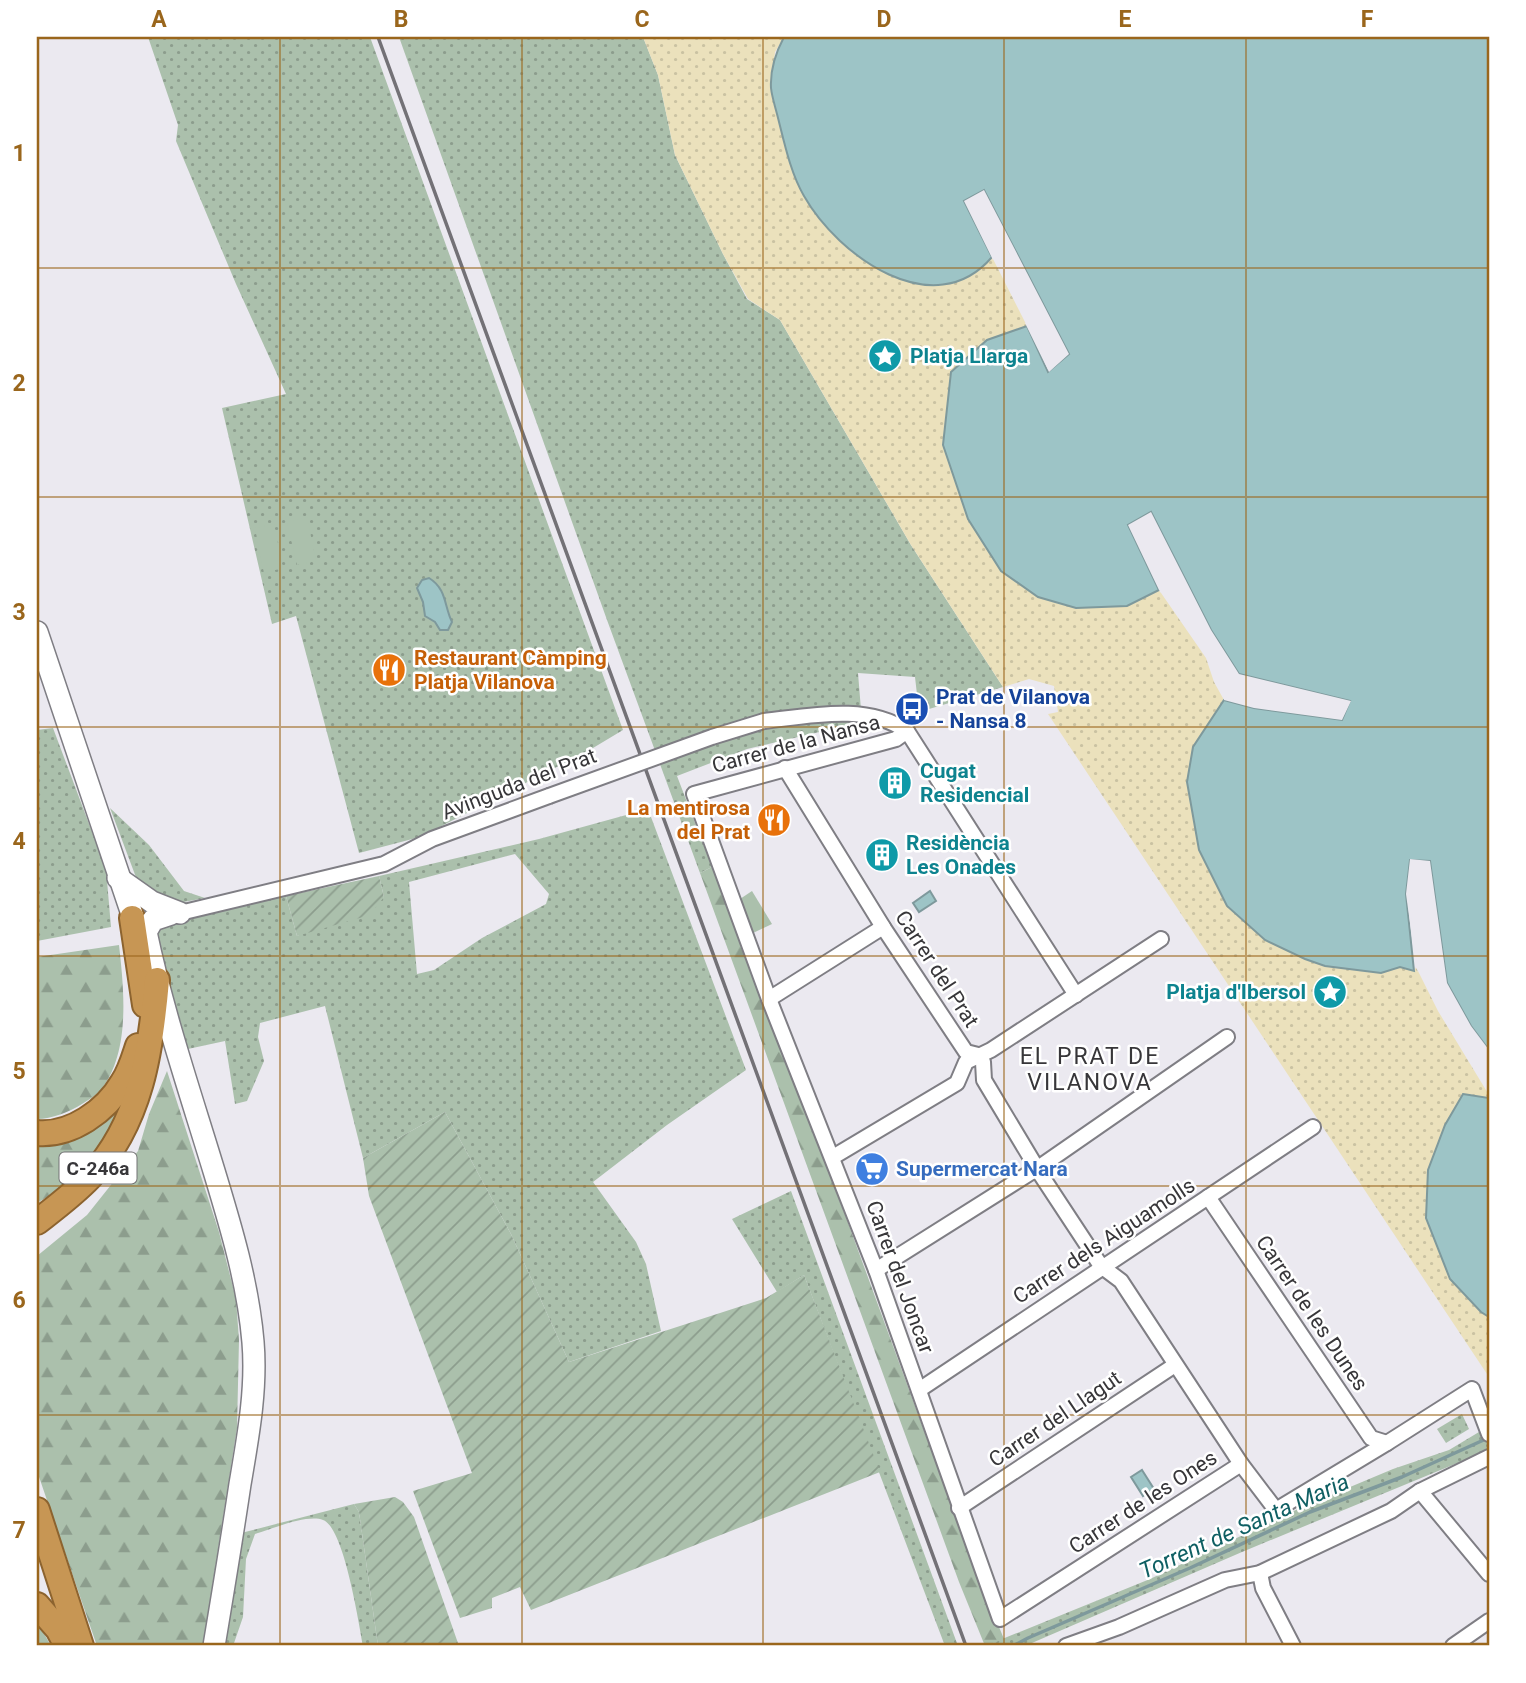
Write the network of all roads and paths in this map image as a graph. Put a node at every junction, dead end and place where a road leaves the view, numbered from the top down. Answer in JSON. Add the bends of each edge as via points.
{"nodes":[{"id":1,"x":37,"y":632,"type":"edge"},
{"id":2,"x":877,"y":718,"type":"junction"},
{"id":3,"x":907,"y":731,"type":"junction"},
{"id":4,"x":874,"y":744,"type":"junction"},
{"id":5,"x":785,"y":768,"type":"junction"},
{"id":6,"x":694,"y":794,"type":"joint"},
{"id":7,"x":118,"y":878,"type":"junction"},
{"id":8,"x":152,"y":902,"type":"junction"},
{"id":9,"x":176,"y":913,"type":"junction"},
{"id":10,"x":130,"y":914,"type":"junction"},
{"id":11,"x":883,"y":927,"type":"junction"},
{"id":12,"x":1161,"y":939,"type":"dead end"},
{"id":13,"x":152,"y":983,"type":"junction"},
{"id":14,"x":1076,"y":995,"type":"junction"},
{"id":15,"x":769,"y":999,"type":"junction"},
{"id":16,"x":1227,"y":1037,"type":"dead end"},
{"id":17,"x":978,"y":1055,"type":"junction"},
{"id":18,"x":1313,"y":1127,"type":"dead end"},
{"id":19,"x":37,"y":1133,"type":"edge"},
{"id":20,"x":833,"y":1157,"type":"junction"},
{"id":21,"x":1039,"y":1167,"type":"junction"},
{"id":22,"x":1208,"y":1198,"type":"junction"},
{"id":23,"x":37,"y":1223,"type":"edge"},
{"id":24,"x":1101,"y":1266,"type":"junction"},
{"id":25,"x":876,"y":1270,"type":"junction"},
{"id":26,"x":1175,"y":1366,"type":"junction"},
{"id":27,"x":919,"y":1390,"type":"junction"},
{"id":28,"x":1488,"y":1429,"type":"edge"},
{"id":29,"x":1371,"y":1438,"type":"junction"},
{"id":30,"x":1387,"y":1443,"type":"junction"},
{"id":31,"x":1366,"y":1455,"type":"junction"},
{"id":32,"x":1489,"y":1457,"type":"edge"},
{"id":33,"x":1241,"y":1464,"type":"junction"},
{"id":34,"x":1420,"y":1492,"type":"junction"},
{"id":35,"x":959,"y":1508,"type":"junction"},
{"id":36,"x":37,"y":1510,"type":"edge"},
{"id":37,"x":1260,"y":1573,"type":"junction"},
{"id":38,"x":1489,"y":1574,"type":"edge"},
{"id":39,"x":37,"y":1605,"type":"edge"},
{"id":40,"x":1000,"y":1619,"type":"joint"},
{"id":41,"x":1489,"y":1620,"type":"edge"},
{"id":42,"x":67,"y":1646,"type":"edge"},
{"id":43,"x":80,"y":1646,"type":"edge"},
{"id":44,"x":214,"y":1646,"type":"edge"},
{"id":45,"x":1066,"y":1646,"type":"edge"},
{"id":46,"x":1293,"y":1646,"type":"edge"},
{"id":47,"x":1453,"y":1646,"type":"edge"}],
"edges":[{"from":1,"to":7,"type":"main road","number":"C-246a"},
{"from":2,"to":3,"type":"street","name":"Avinguda del Prat"},
{"from":2,"to":4,"type":"street","via":[[882,731]]},
{"from":2,"to":9,"type":"street","name":"Avinguda del Prat","bridge":true,"via":[[852,713],[764,721],[432,839],[384,864]]},
{"from":3,"to":4,"type":"street","name":"Carrer de la Nansa"},
{"from":3,"to":14,"type":"street"},
{"from":4,"to":5,"type":"street","name":"Carrer de la Nansa"},
{"from":5,"to":6,"type":"street","name":"Carrer de la Nansa"},
{"from":5,"to":11,"type":"street","name":"Carrer del Prat"},
{"from":6,"to":15,"type":"street","name":"Carrer del Joncar"},
{"from":7,"to":8,"type":"main road"},
{"from":7,"to":10,"type":"main road","number":"C-246a"},
{"from":8,"to":9,"type":"main road"},
{"from":8,"to":10,"type":"main road","via":[[138,902]]},
{"from":9,"to":10,"type":"main road"},
{"from":9,"to":13,"type":"main road","via":[[153,920],[146,932]]},
{"from":10,"to":13,"type":"highway","number":"C-246a"},
{"from":10,"to":13,"type":"main road"},
{"from":11,"to":15,"type":"street"},
{"from":11,"to":17,"type":"street","name":"Carrer del Prat","via":[[966,1052]]},
{"from":12,"to":14,"type":"street"},
{"from":13,"to":19,"type":"highway","via":[[138,1048],[123,1083],[102,1109],[72,1129]]},
{"from":13,"to":23,"type":"highway","number":"C-246a","via":[[151,1040],[129,1119],[92,1175]]},
{"from":13,"to":44,"type":"main road","via":[[233,1235],[254,1343],[250,1427]]},
{"from":14,"to":17,"type":"street"},
{"from":15,"to":20,"type":"street","name":"Carrer del Joncar"},
{"from":16,"to":21,"type":"street"},
{"from":17,"to":20,"type":"street","via":[[966,1062],[957,1083]]},
{"from":17,"to":21,"type":"street","name":"Carrer del Prat","via":[[984,1080]]},
{"from":18,"to":22,"type":"street","name":"Carrer dels Aiguamolls"},
{"from":20,"to":25,"type":"street","name":"Carrer del Joncar"},
{"from":21,"to":24,"type":"street","name":"Carrer del Prat"},
{"from":21,"to":25,"type":"street"},
{"from":22,"to":24,"type":"street","name":"Carrer dels Aiguamolls"},
{"from":22,"to":29,"type":"street","name":"Carrer de les Dunes"},
{"from":24,"to":26,"type":"street","name":"Carrer del Prat","via":[[1121,1281]]},
{"from":24,"to":27,"type":"street","name":"Carrer dels Aiguamolls"},
{"from":25,"to":27,"type":"street","name":"Carrer del Joncar"},
{"from":26,"to":33,"type":"street","name":"Carrer del Prat"},
{"from":26,"to":35,"type":"street","name":"Carrer del Llagut"},
{"from":27,"to":35,"type":"street","name":"Carrer del Joncar"},
{"from":28,"to":30,"type":"street","name":"Carrer de les Ones","via":[[1472,1388]]},
{"from":29,"to":30,"type":"street"},
{"from":29,"to":31,"type":"street"},
{"from":30,"to":31,"type":"street","name":"Carrer de les Ones"},
{"from":31,"to":33,"type":"street","name":"Carrer de les Ones","via":[[1276,1510]]},
{"from":32,"to":34,"type":"street"},
{"from":33,"to":40,"type":"street","name":"Carrer de les Ones"},
{"from":34,"to":37,"type":"street","via":[[1391,1511]]},
{"from":34,"to":38,"type":"street"},
{"from":35,"to":40,"type":"street","name":"Carrer del Joncar"},
{"from":36,"to":43,"type":"highway"},
{"from":37,"to":45,"type":"street","via":[[1225,1580]]},
{"from":37,"to":46,"type":"street"},
{"from":39,"to":42,"type":"highway"},
{"from":41,"to":47,"type":"street"}]}
